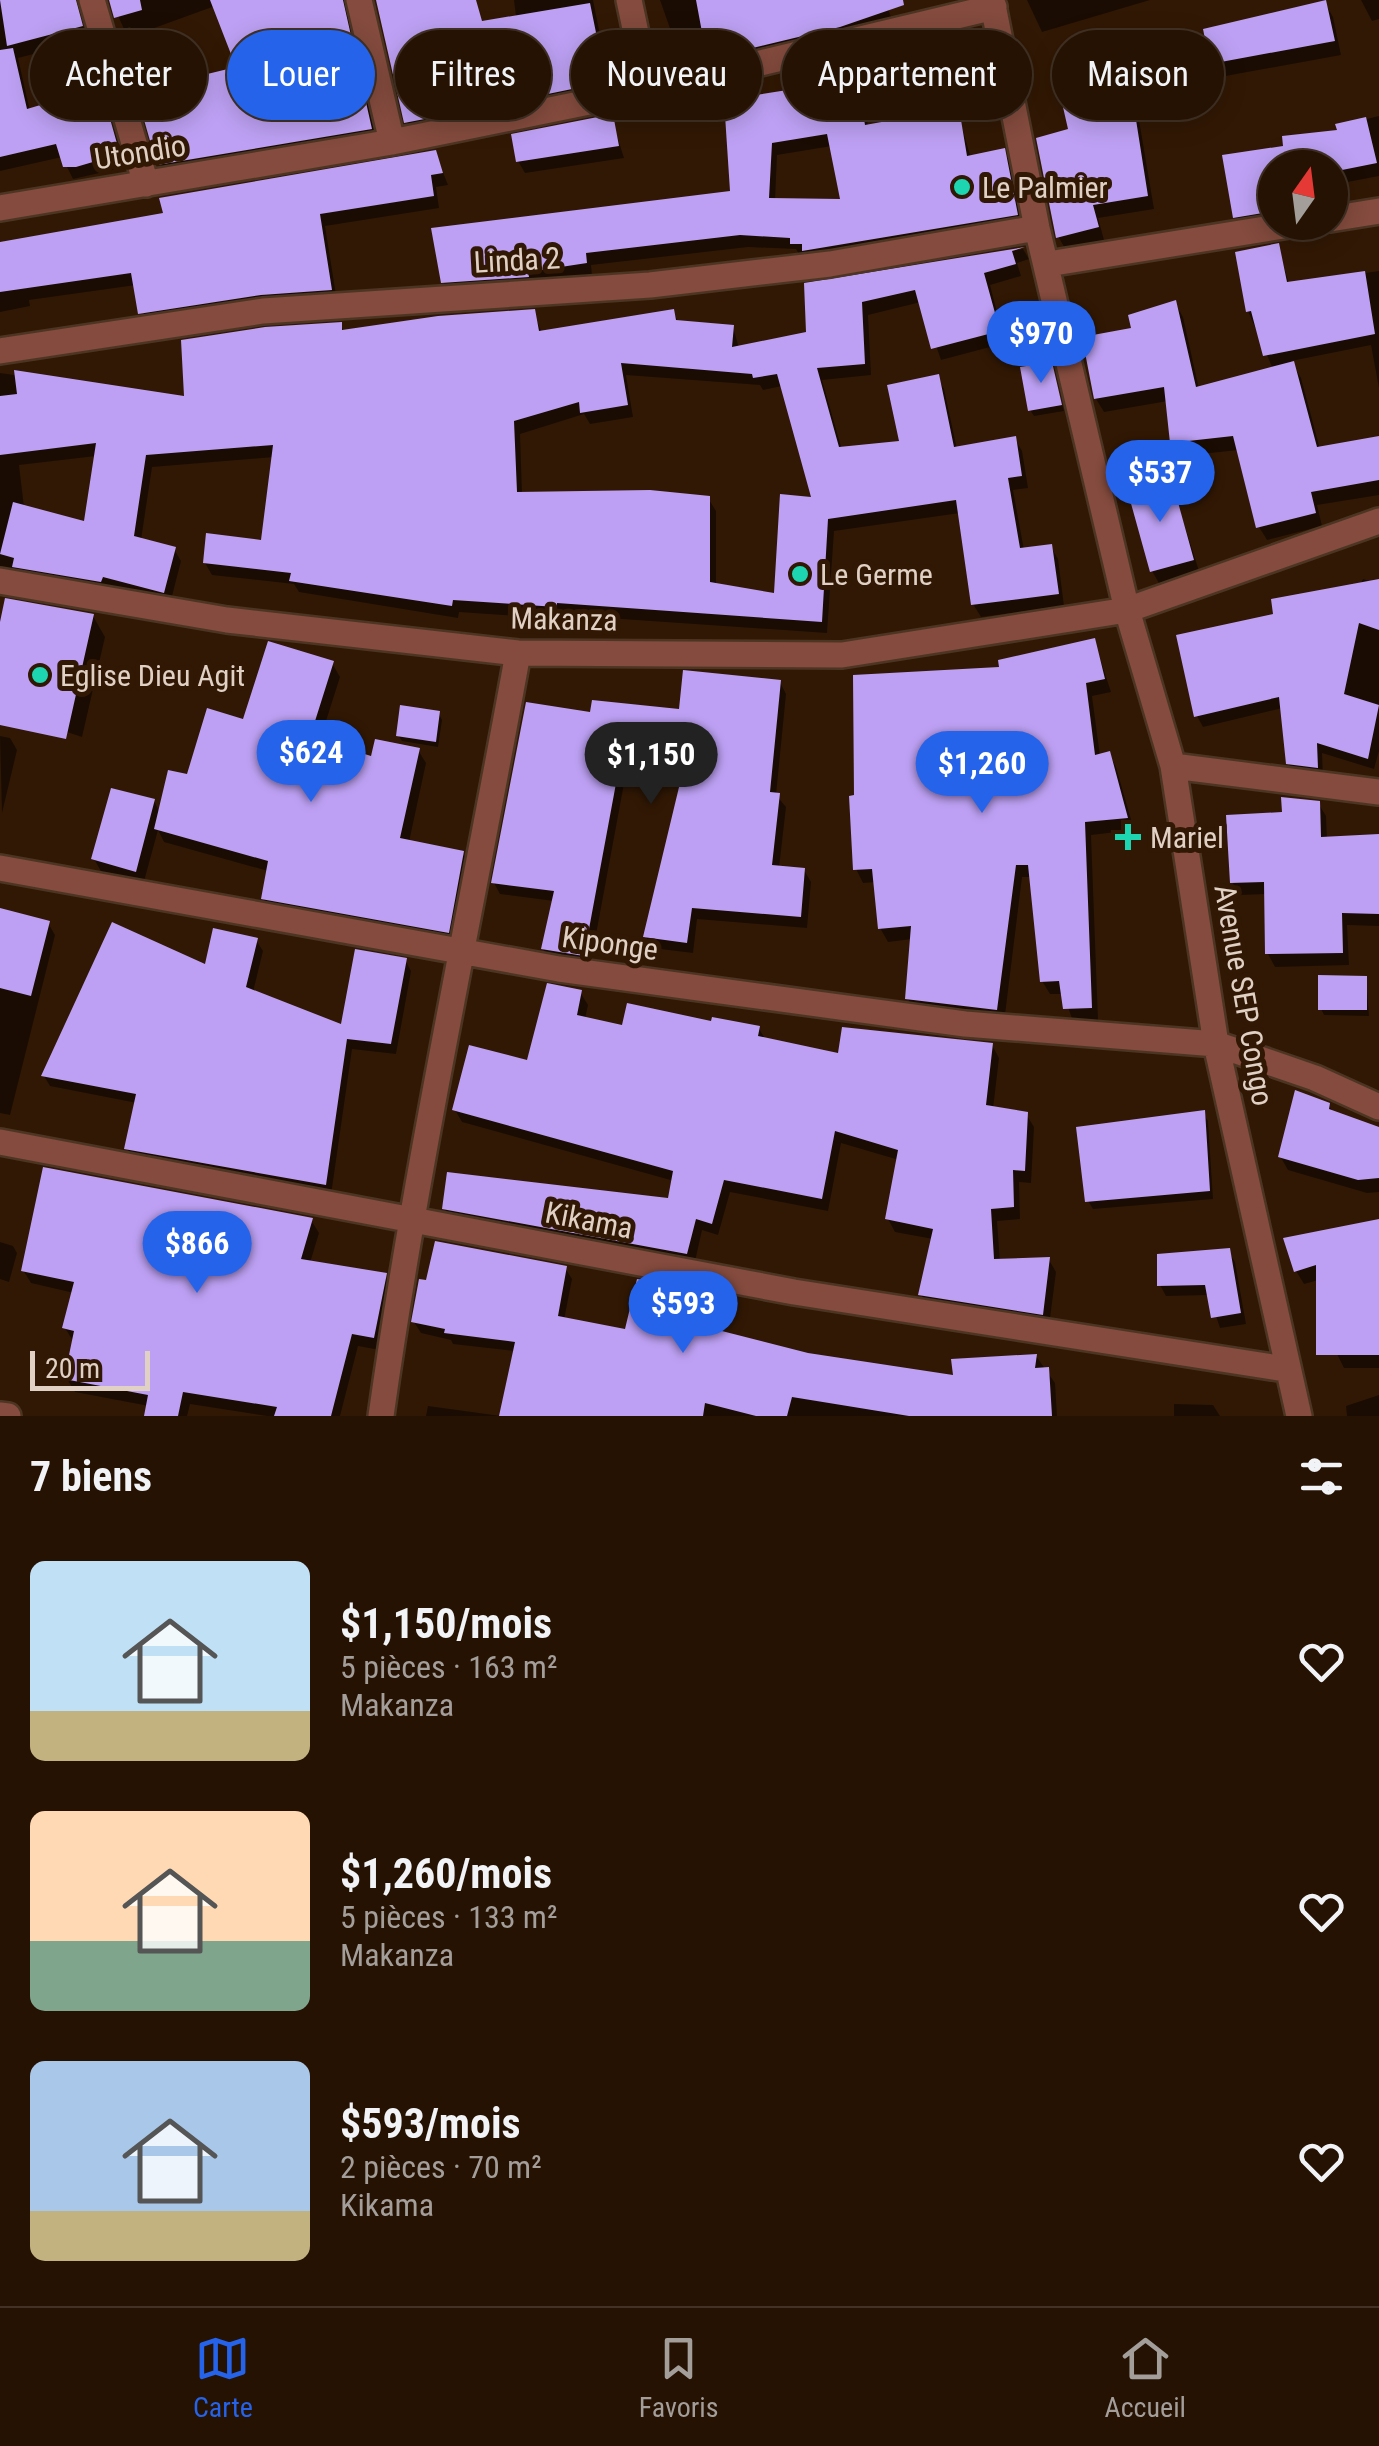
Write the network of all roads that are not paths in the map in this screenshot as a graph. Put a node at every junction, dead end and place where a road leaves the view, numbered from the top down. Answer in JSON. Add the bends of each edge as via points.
{"nodes":[{"id":1,"x":92,"y":0,"type":"edge"},
{"id":2,"x":358,"y":0,"type":"edge"},
{"id":3,"x":629,"y":0,"type":"edge"},
{"id":4,"x":993,"y":3,"type":"edge"},
{"id":5,"x":635,"y":30,"type":"edge"},
{"id":6,"x":762,"y":61,"type":"edge"},
{"id":7,"x":571,"y":106,"type":"edge"},
{"id":8,"x":392,"y":142,"type":"junction"},
{"id":9,"x":146,"y":184,"type":"junction"},
{"id":10,"x":0,"y":208,"type":"edge"},
{"id":11,"x":1379,"y":211,"type":"edge"},
{"id":12,"x":1348,"y":216,"type":"edge"},
{"id":13,"x":1037,"y":228,"type":"junction"},
{"id":14,"x":1258,"y":230,"type":"edge"},
{"id":15,"x":1048,"y":264,"type":"junction"},
{"id":16,"x":0,"y":351,"type":"edge"},
{"id":17,"x":1379,"y":521,"type":"edge"},
{"id":18,"x":0,"y":581,"type":"edge"},
{"id":19,"x":1128,"y":610,"type":"junction"},
{"id":20,"x":518,"y":652,"type":"junction"},
{"id":21,"x":1173,"y":766,"type":"junction"},
{"id":22,"x":1379,"y":792,"type":"edge"},
{"id":23,"x":0,"y":868,"type":"edge"},
{"id":24,"x":464,"y":953,"type":"junction"},
{"id":25,"x":1216,"y":1044,"type":"junction"},
{"id":26,"x":1379,"y":1108,"type":"edge"},
{"id":27,"x":0,"y":1142,"type":"edge"},
{"id":28,"x":409,"y":1219,"type":"junction"},
{"id":29,"x":1286,"y":1368,"type":"junction"},
{"id":30,"x":0,"y":1415,"type":"edge"},
{"id":31,"x":8,"y":1416,"type":"edge"},
{"id":32,"x":381,"y":1416,"type":"edge"},
{"id":33,"x":1300,"y":1416,"type":"edge"}],
"edges":[{"from":1,"to":9,"type":"street"},
{"from":2,"to":8,"type":"street"},
{"from":3,"to":5,"type":"street"},
{"from":4,"to":6,"type":"street","name":"Utondio"},
{"from":4,"to":13,"type":"street","name":"Avenue SEP Congo"},
{"from":7,"to":8,"type":"street","name":"Utondio"},
{"from":8,"to":9,"type":"street","name":"Utondio"},
{"from":9,"to":10,"type":"street","name":"Utondio"},
{"from":11,"to":12,"type":"street"},
{"from":13,"to":15,"type":"street","name":"Avenue SEP Congo"},
{"from":13,"to":16,"type":"street","name":"Linda 2","via":[[650,286],[263,311]]},
{"from":14,"to":15,"type":"street"},
{"from":15,"to":19,"type":"street","name":"Avenue SEP Congo"},
{"from":17,"to":19,"type":"street","name":"Makanza"},
{"from":18,"to":20,"type":"street","name":"Makanza","via":[[227,620]]},
{"from":19,"to":20,"type":"street","name":"Makanza","via":[[842,655]]},
{"from":19,"to":21,"type":"street","name":"Avenue SEP Congo"},
{"from":20,"to":24,"type":"street"},
{"from":21,"to":22,"type":"street"},
{"from":21,"to":25,"type":"street","name":"Avenue SEP Congo"},
{"from":23,"to":24,"type":"street","name":"Kiponge"},
{"from":24,"to":25,"type":"street","name":"Kiponge","via":[[965,1024]]},
{"from":24,"to":28,"type":"street"},
{"from":25,"to":26,"type":"street","name":"Kiponge"},
{"from":25,"to":29,"type":"street","name":"Avenue SEP Congo"},
{"from":27,"to":28,"type":"street","name":"Kikama"},
{"from":28,"to":29,"type":"street","name":"Kikama","via":[[794,1292]]},
{"from":28,"to":32,"type":"street"},
{"from":29,"to":33,"type":"street","name":"Avenue SEP Congo"},
{"from":30,"to":31,"type":"street"}]}
